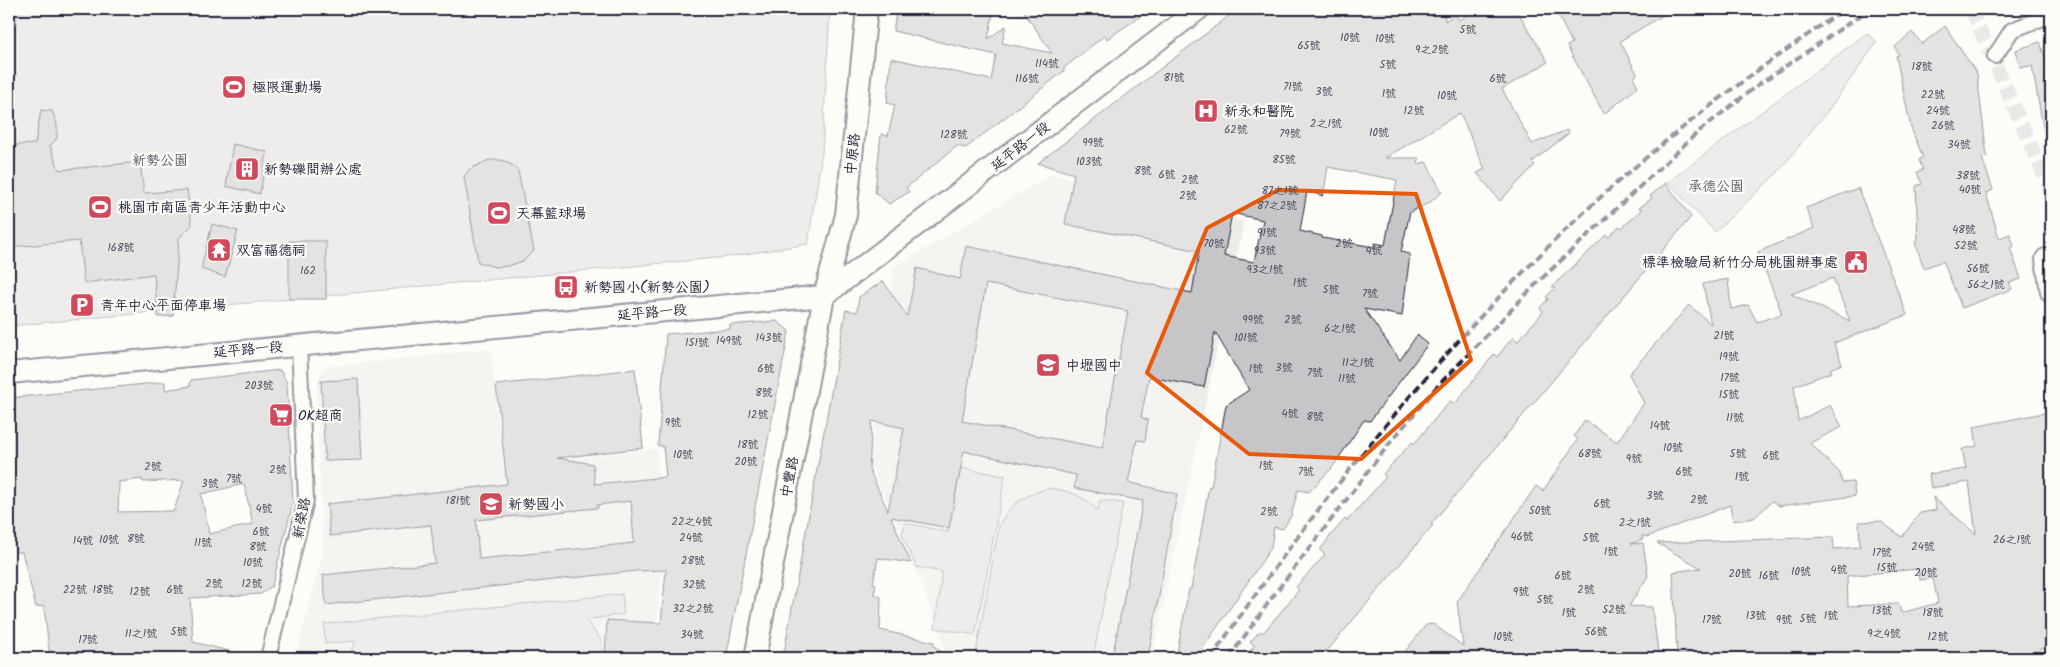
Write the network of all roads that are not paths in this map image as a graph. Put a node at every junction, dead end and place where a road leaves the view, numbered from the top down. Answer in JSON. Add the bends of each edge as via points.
{"nodes":[{"id":1,"x":867,"y":9,"type":"edge"},
{"id":2,"x":1199,"y":9,"type":"edge"},
{"id":3,"x":2051,"y":15,"type":"edge"},
{"id":4,"x":1995,"y":56,"type":"dead end"},
{"id":5,"x":2046,"y":259,"type":"dead end"},
{"id":6,"x":2051,"y":292,"type":"edge"},
{"id":7,"x":824,"y":296,"type":"junction"},
{"id":8,"x":298,"y":344,"type":"junction"},
{"id":9,"x":9,"y":372,"type":"edge"},
{"id":10,"x":268,"y":658,"type":"edge"},
{"id":11,"x":754,"y":658,"type":"edge"}],
"edges":[{"from":1,"to":7,"type":"main road","name":"中原路","via":[[846,215]]},
{"from":2,"to":7,"type":"main road","name":"延平路一段"},
{"from":3,"to":4,"type":"street","via":[[2012,30]]},
{"from":5,"to":6,"type":"main road"},
{"from":7,"to":8,"type":"main road","name":"延平路一段"},
{"from":7,"to":11,"type":"main road","name":"中豐路"},
{"from":8,"to":9,"type":"main road","name":"延平路一段"},
{"from":8,"to":10,"type":"street","name":"新榮路","via":[[306,500]]}]}
